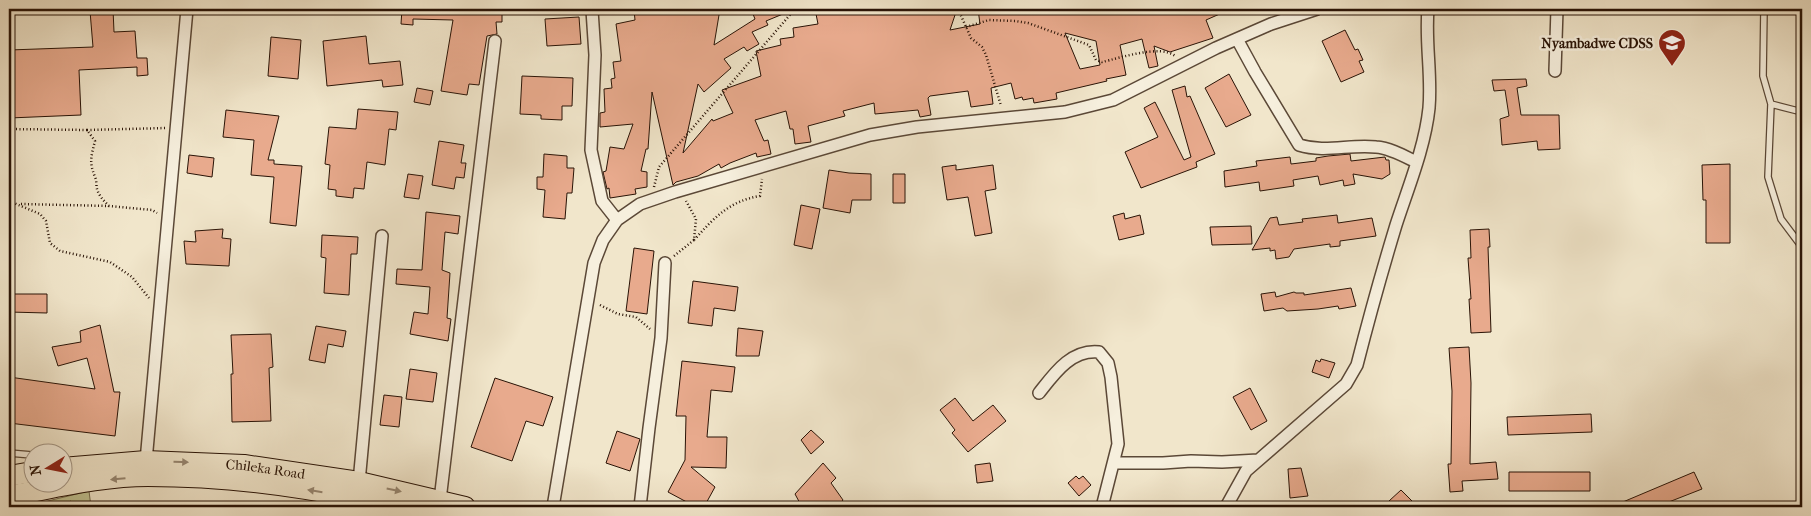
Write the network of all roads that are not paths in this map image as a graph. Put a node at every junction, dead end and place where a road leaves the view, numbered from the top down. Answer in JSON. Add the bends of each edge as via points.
{"nodes":[{"id":1,"x":186,"y":9,"type":"edge"},
{"id":2,"x":1317,"y":9,"type":"edge"},
{"id":3,"x":1428,"y":9,"type":"edge"},
{"id":4,"x":1558,"y":9,"type":"edge"},
{"id":5,"x":1764,"y":9,"type":"edge"},
{"id":6,"x":592,"y":10,"type":"dead end"},
{"id":7,"x":1238,"y":39,"type":"junction"},
{"id":8,"x":495,"y":41,"type":"dead end"},
{"id":9,"x":1555,"y":71,"type":"dead end"},
{"id":10,"x":1771,"y":104,"type":"junction"},
{"id":11,"x":1802,"y":112,"type":"edge"},
{"id":12,"x":1416,"y":162,"type":"junction"},
{"id":13,"x":617,"y":220,"type":"junction"},
{"id":14,"x":382,"y":236,"type":"dead end"},
{"id":15,"x":1802,"y":247,"type":"edge"},
{"id":16,"x":665,"y":264,"type":"road end"},
{"id":17,"x":1039,"y":393,"type":"dead end"},
{"id":18,"x":9,"y":453,"type":"edge"},
{"id":19,"x":22,"y":454,"type":"edge"},
{"id":20,"x":146,"y":460,"type":"junction"},
{"id":21,"x":1258,"y":460,"type":"junction"},
{"id":22,"x":1114,"y":463,"type":"junction"},
{"id":23,"x":75,"y":464,"type":"edge"},
{"id":24,"x":22,"y":474,"type":"edge"},
{"id":25,"x":9,"y":476,"type":"edge"},
{"id":26,"x":359,"y":482,"type":"junction"},
{"id":27,"x":9,"y":496,"type":"edge"},
{"id":28,"x":440,"y":500,"type":"junction"},
{"id":29,"x":397,"y":507,"type":"edge"},
{"id":30,"x":465,"y":507,"type":"edge"},
{"id":31,"x":553,"y":507,"type":"edge"},
{"id":32,"x":640,"y":507,"type":"edge"},
{"id":33,"x":1102,"y":507,"type":"edge"},
{"id":34,"x":1226,"y":507,"type":"edge"}],
"edges":[{"from":1,"to":20,"type":"street"},
{"from":2,"to":7,"type":"street"},
{"from":3,"to":12,"type":"street","via":[[1428,109]]},
{"from":4,"to":9,"type":"street"},
{"from":5,"to":10,"type":"lane","via":[[1763,76]]},
{"from":6,"to":13,"type":"street","via":[[595,55],[591,150],[602,201]]},
{"from":7,"to":12,"type":"street","via":[[1299,145],[1319,149],[1376,147]]},
{"from":7,"to":13,"type":"street","via":[[1113,100],[1065,112],[870,135],[650,200]]},
{"from":8,"to":28,"type":"street"},
{"from":10,"to":11,"type":"lane"},
{"from":10,"to":15,"type":"lane","via":[[1768,176],[1781,219]]},
{"from":12,"to":21,"type":"street","via":[[1357,365],[1346,384]]},
{"from":13,"to":31,"type":"street","via":[[603,240],[594,263]]},
{"from":14,"to":26,"type":"street"},
{"from":16,"to":32,"type":"street","via":[[661,338]]},
{"from":17,"to":22,"type":"street","via":[[1073,357],[1088,351],[1099,352],[1108,363],[1111,377],[1118,444]]},
{"from":18,"to":19,"type":"lane"},
{"from":20,"to":23,"type":"highway","name":"Chileka Road"},
{"from":20,"to":26,"type":"highway","name":"Chileka Road","one_way":true,"via":[[244,464]]},
{"from":21,"to":22,"type":"street"},
{"from":21,"to":34,"type":"street","via":[[1246,471]]},
{"from":22,"to":33,"type":"street"},
{"from":24,"to":25,"type":"highway"},
{"from":26,"to":28,"type":"highway","name":"Chileka Road","one_way":true},
{"from":29,"to":27,"type":"highway","name":"Chileka Road","one_way":true,"via":[[264,482],[147,476]]},
{"from":28,"to":30,"type":"highway","name":"Chileka Road"}]}
